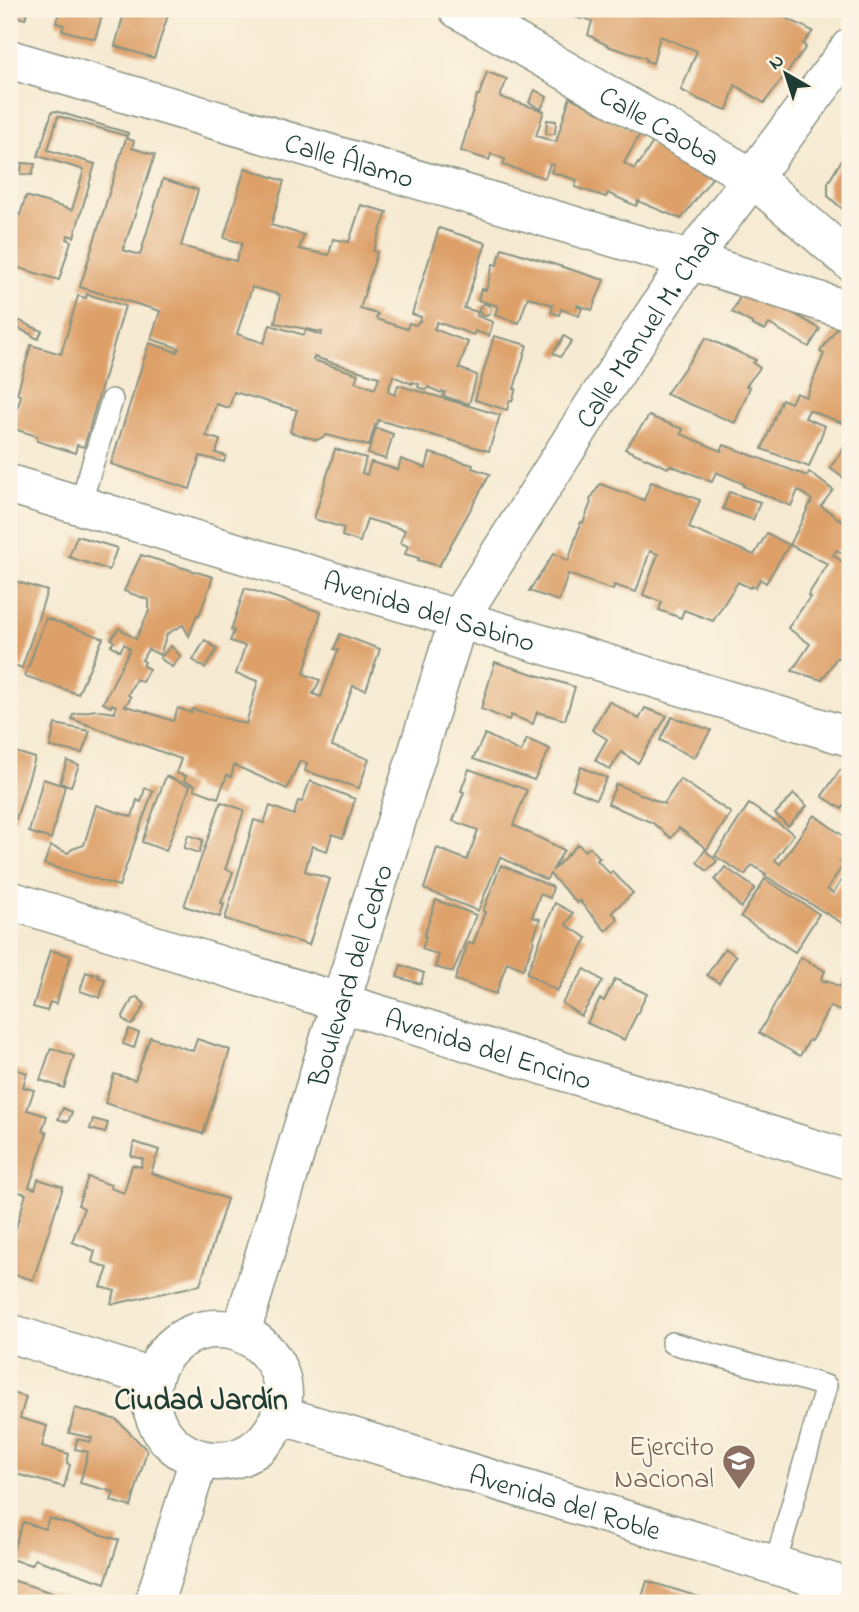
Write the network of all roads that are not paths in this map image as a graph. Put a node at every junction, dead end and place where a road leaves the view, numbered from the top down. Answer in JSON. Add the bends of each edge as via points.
{"nodes":[{"id":1,"x":458,"y":9,"type":"edge"},
{"id":2,"x":850,"y":48,"type":"edge"},
{"id":3,"x":9,"y":59,"type":"edge"},
{"id":4,"x":753,"y":178,"type":"junction"},
{"id":5,"x":690,"y":260,"type":"junction"},
{"id":6,"x":850,"y":261,"type":"edge"},
{"id":7,"x":850,"y":311,"type":"edge"},
{"id":8,"x":113,"y":400,"type":"dead end"},
{"id":9,"x":9,"y":484,"type":"edge"},
{"id":10,"x":80,"y":506,"type":"junction"},
{"id":11,"x":459,"y":618,"type":"junction"},
{"id":12,"x":850,"y":737,"type":"edge"},
{"id":13,"x":9,"y":900,"type":"edge"},
{"id":14,"x":341,"y":1001,"type":"junction"},
{"id":15,"x":850,"y":1160,"type":"edge"},
{"id":16,"x":9,"y":1333,"type":"edge"},
{"id":17,"x":242,"y":1333,"type":"junction"},
{"id":18,"x":672,"y":1343,"type":"dead end"},
{"id":19,"x":153,"y":1378,"type":"junction"},
{"id":20,"x":280,"y":1415,"type":"junction"},
{"id":21,"x":199,"y":1459,"type":"junction"},
{"id":22,"x":775,"y":1565,"type":"junction"},
{"id":23,"x":850,"y":1588,"type":"edge"},
{"id":24,"x":154,"y":1603,"type":"edge"}],
"edges":[{"from":1,"to":4,"type":"street","name":"Calle Caoba"},
{"from":2,"to":4,"type":"street","name":"Calle Manuel M. Chad"},
{"from":3,"to":5,"type":"street","name":"Calle Álamo"},
{"from":4,"to":5,"type":"street","name":"Calle Manuel M. Chad"},
{"from":4,"to":6,"type":"street","name":"Calle Caoba"},
{"from":5,"to":7,"type":"street","name":"Calle Álamo"},
{"from":5,"to":11,"type":"street","name":"Calle Manuel M. Chad"},
{"from":8,"to":10,"type":"lane"},
{"from":9,"to":10,"type":"street","name":"Avenida del Sabino"},
{"from":10,"to":11,"type":"street","name":"Avenida del Sabino"},
{"from":11,"to":12,"type":"street","name":"Avenida del Sabino"},
{"from":11,"to":14,"type":"street","name":"Boulevard del Cedro"},
{"from":13,"to":14,"type":"street","name":"Avenida del Encino"},
{"from":14,"to":15,"type":"street","name":"Avenida del Encino"},
{"from":14,"to":17,"type":"street","name":"Boulevard del Cedro"},
{"from":16,"to":19,"type":"street"},
{"from":17,"to":19,"type":"street","via":[[198,1332],[178,1342]]},
{"from":17,"to":20,"type":"street","via":[[262,1346],[277,1367],[283,1390]]},
{"from":18,"to":22,"type":"lane","via":[[826,1386]]},
{"from":19,"to":21,"type":"street","via":[[155,1419],[165,1437]]},
{"from":20,"to":21,"type":"street","via":[[268,1437],[249,1453],[225,1461]]},
{"from":20,"to":22,"type":"street","name":"Avenida del Roble"},
{"from":21,"to":24,"type":"street"},
{"from":22,"to":23,"type":"street","name":"Avenida del Roble"}]}
